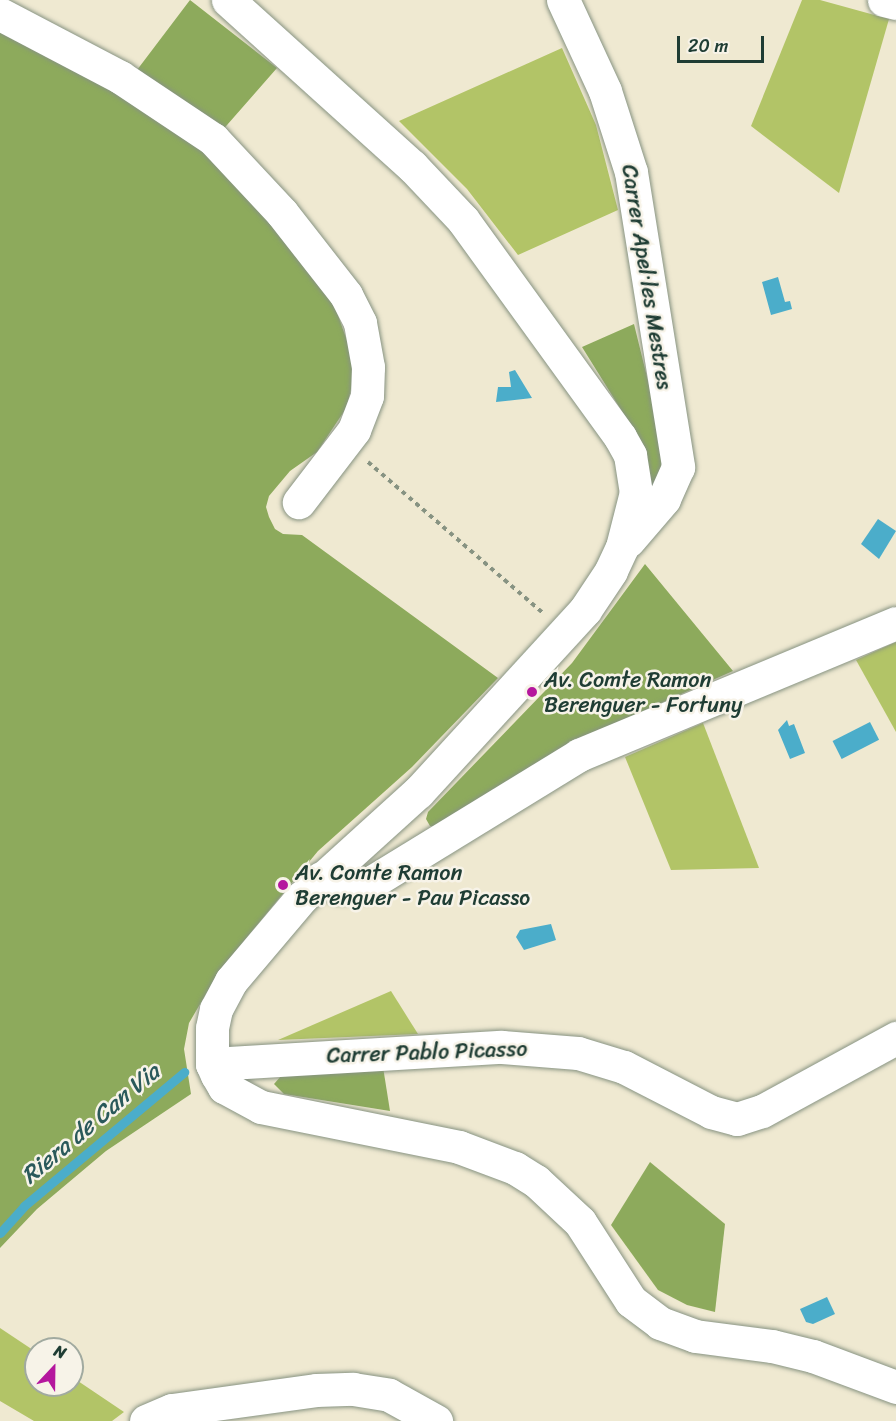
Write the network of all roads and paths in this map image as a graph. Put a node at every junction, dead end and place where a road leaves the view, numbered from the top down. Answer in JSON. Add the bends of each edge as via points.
{"nodes":[{"id":1,"x":228,"y":0,"type":"edge"},
{"id":2,"x":563,"y":0,"type":"edge"},
{"id":3,"x":884,"y":0,"type":"edge"},
{"id":4,"x":896,"y":3,"type":"edge"},
{"id":5,"x":0,"y":14,"type":"edge"},
{"id":6,"x":345,"y":442,"type":"junction"},
{"id":7,"x":299,"y":502,"type":"dead end"},
{"id":8,"x":622,"y":547,"type":"junction"},
{"id":9,"x":896,"y":623,"type":"edge"},
{"id":10,"x":565,"y":633,"type":"junction"},
{"id":11,"x":321,"y":878,"type":"junction"},
{"id":12,"x":896,"y":1038,"type":"edge"},
{"id":13,"x":212,"y":1064,"type":"junction"},
{"id":14,"x":893,"y":1377,"type":"edge"},
{"id":15,"x":146,"y":1421,"type":"edge"},
{"id":16,"x":436,"y":1421,"type":"edge"}],
"edges":[{"from":1,"to":8,"type":"street","via":[[293,55],[437,190],[560,353],[630,455],[636,492]]},
{"from":2,"to":8,"type":"street","name":"Carrer Apel·les Mestres","via":[[605,91],[632,171],[678,466],[663,500]]},
{"from":3,"to":4,"type":"street"},
{"from":5,"to":6,"type":"street","via":[[120,77],[213,139],[322,260],[360,323],[368,368],[367,396]]},
{"from":6,"to":7,"type":"street"},
{"from":6,"to":10,"type":"path"},
{"from":8,"to":10,"type":"street","via":[[611,571]]},
{"from":9,"to":11,"type":"street","via":[[579,755],[367,885],[338,887]]},
{"from":10,"to":11,"type":"street","via":[[418,792]]},
{"from":11,"to":13,"type":"street","via":[[223,994],[212,1029]]},
{"from":12,"to":13,"type":"street","name":"Carrer Pablo Picasso","via":[[762,1112],[737,1119],[711,1112],[624,1067],[579,1053],[490,1047]]},
{"from":13,"to":14,"type":"street","via":[[224,1088],[261,1107],[448,1145],[515,1168],[544,1187],[580,1222],[631,1301],[660,1323],[695,1336],[803,1354]]},
{"from":15,"to":16,"type":"street","via":[[172,1410],[316,1390],[353,1389],[389,1395]]}]}
